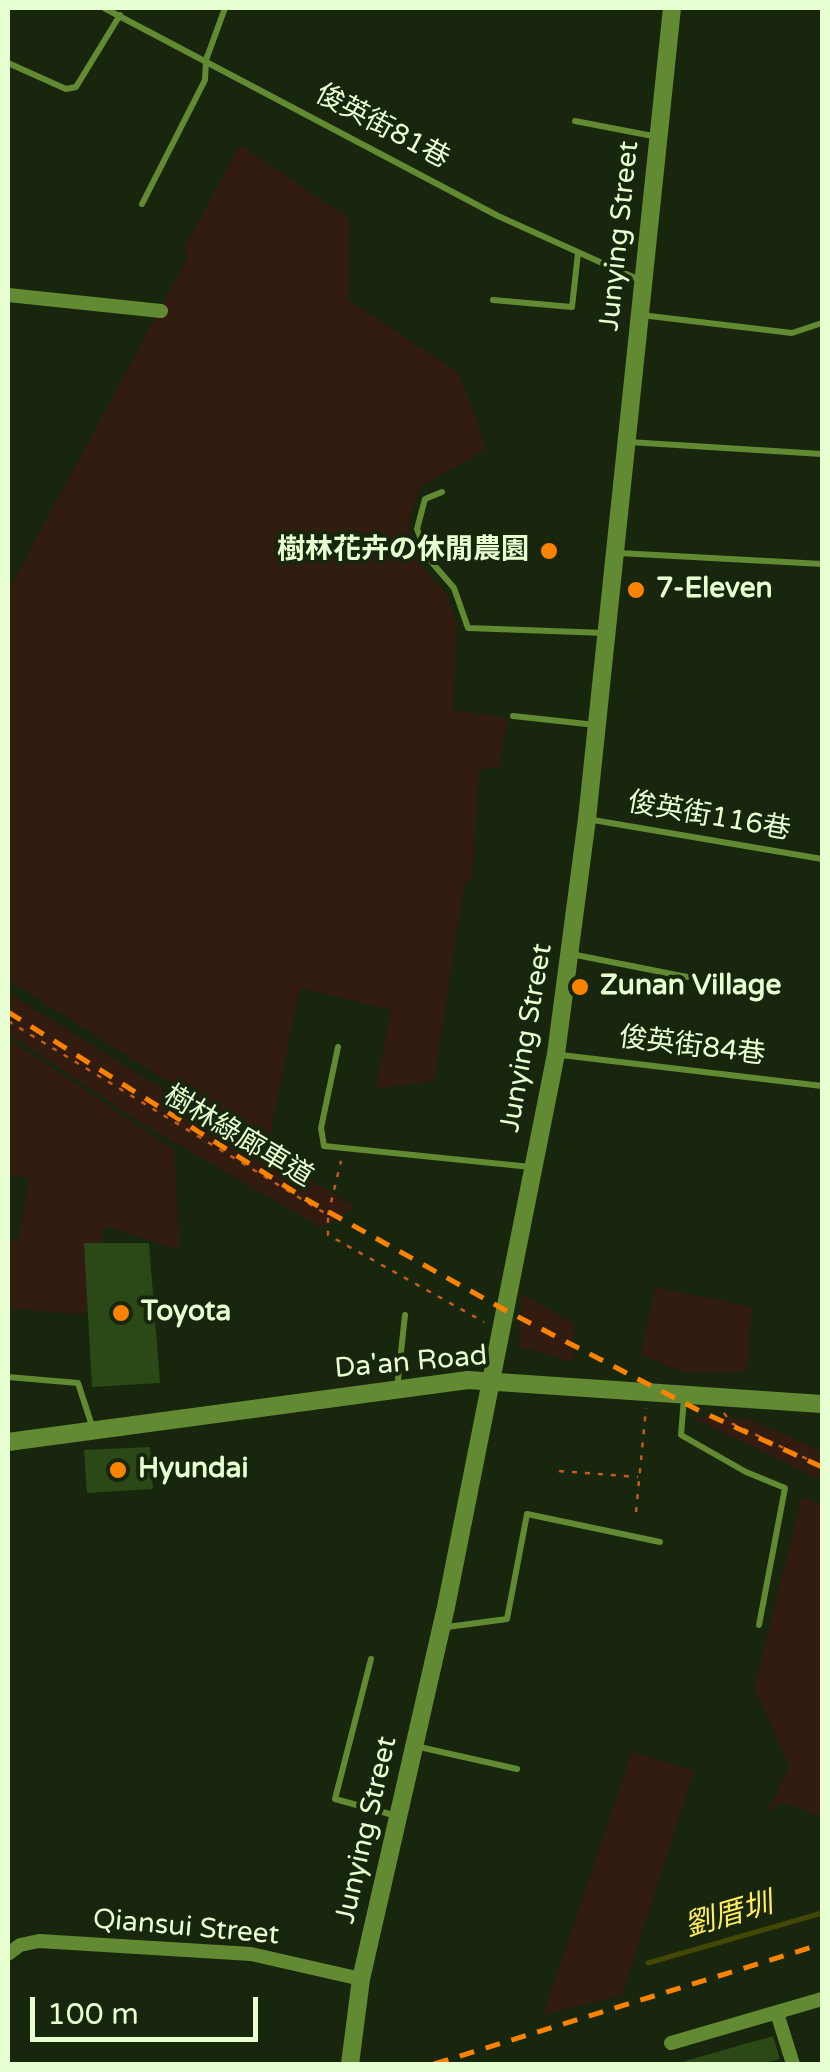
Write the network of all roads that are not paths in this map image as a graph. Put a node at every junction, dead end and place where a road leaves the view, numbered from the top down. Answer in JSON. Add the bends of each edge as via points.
{"nodes":[{"id":1,"x":104,"y":8,"type":"edge"},
{"id":2,"x":225,"y":8,"type":"edge"},
{"id":3,"x":672,"y":8,"type":"edge"},
{"id":4,"x":120,"y":16,"type":"junction"},
{"id":5,"x":206,"y":60,"type":"junction"},
{"id":6,"x":8,"y":63,"type":"edge"},
{"id":7,"x":575,"y":121,"type":"dead end"},
{"id":8,"x":658,"y":137,"type":"junction"},
{"id":9,"x":142,"y":204,"type":"dead end"},
{"id":10,"x":578,"y":252,"type":"junction"},
{"id":11,"x":642,"y":282,"type":"junction"},
{"id":12,"x":8,"y":296,"type":"edge"},
{"id":13,"x":493,"y":300,"type":"dead end"},
{"id":14,"x":161,"y":310,"type":"dead end"},
{"id":15,"x":639,"y":314,"type":"junction"},
{"id":16,"x":822,"y":323,"type":"edge"},
{"id":17,"x":627,"y":442,"type":"junction"},
{"id":18,"x":822,"y":454,"type":"edge"},
{"id":19,"x":442,"y":492,"type":"dead end"},
{"id":20,"x":614,"y":553,"type":"junction"},
{"id":21,"x":822,"y":564,"type":"edge"},
{"id":22,"x":606,"y":633,"type":"junction"},
{"id":23,"x":513,"y":716,"type":"dead end"},
{"id":24,"x":597,"y":725,"type":"junction"},
{"id":25,"x":587,"y":819,"type":"junction"},
{"id":26,"x":822,"y":859,"type":"edge"},
{"id":27,"x":570,"y":954,"type":"junction"},
{"id":28,"x":687,"y":977,"type":"dead end"},
{"id":29,"x":338,"y":1047,"type":"dead end"},
{"id":30,"x":556,"y":1054,"type":"junction"},
{"id":31,"x":822,"y":1086,"type":"edge"},
{"id":32,"x":533,"y":1167,"type":"junction"},
{"id":33,"x":405,"y":1315,"type":"dead end"},
{"id":34,"x":8,"y":1378,"type":"edge"},
{"id":35,"x":490,"y":1382,"type":"junction"},
{"id":36,"x":396,"y":1389,"type":"junction"},
{"id":37,"x":684,"y":1394,"type":"junction"},
{"id":38,"x":822,"y":1404,"type":"edge"},
{"id":39,"x":93,"y":1428,"type":"junction"},
{"id":40,"x":8,"y":1442,"type":"edge"},
{"id":41,"x":660,"y":1542,"type":"dead end"},
{"id":42,"x":759,"y":1625,"type":"dead end"},
{"id":43,"x":441,"y":1628,"type":"junction"},
{"id":44,"x":371,"y":1659,"type":"dead end"},
{"id":45,"x":414,"y":1746,"type":"junction"},
{"id":46,"x":517,"y":1769,"type":"dead end"},
{"id":47,"x":398,"y":1816,"type":"junction"},
{"id":48,"x":8,"y":1954,"type":"edge"},
{"id":49,"x":361,"y":1979,"type":"junction"},
{"id":50,"x":822,"y":1999,"type":"edge"},
{"id":51,"x":778,"y":2014,"type":"junction"},
{"id":52,"x":671,"y":2043,"type":"dead end"},
{"id":53,"x":350,"y":2064,"type":"edge"},
{"id":54,"x":793,"y":2064,"type":"edge"}],
"edges":[{"from":1,"to":4,"type":"lane","name":"俊英街81巷"},
{"from":2,"to":5,"type":"lane"},
{"from":3,"to":8,"type":"street","name":"Junying Street"},
{"from":4,"to":5,"type":"lane","name":"俊英街81巷"},
{"from":4,"to":6,"type":"lane","via":[[76,87],[66,89]]},
{"from":5,"to":9,"type":"lane","via":[[205,80]]},
{"from":5,"to":10,"type":"lane","name":"俊英街81巷"},
{"from":7,"to":8,"type":"lane"},
{"from":8,"to":11,"type":"street","name":"Junying Street"},
{"from":10,"to":11,"type":"lane","name":"俊英街81巷"},
{"from":10,"to":13,"type":"lane","via":[[572,307]]},
{"from":11,"to":15,"type":"street","name":"Junying Street"},
{"from":12,"to":14,"type":"street"},
{"from":15,"to":16,"type":"lane","via":[[792,333]]},
{"from":15,"to":17,"type":"street","name":"Junying Street"},
{"from":17,"to":18,"type":"lane"},
{"from":17,"to":20,"type":"street","name":"Junying Street"},
{"from":19,"to":22,"type":"lane","via":[[425,498],[417,529],[428,558],[454,588],[468,628]]},
{"from":20,"to":21,"type":"lane"},
{"from":20,"to":22,"type":"street","name":"Junying Street"},
{"from":22,"to":24,"type":"street","name":"Junying Street"},
{"from":23,"to":24,"type":"lane"},
{"from":24,"to":25,"type":"street","name":"Junying Street"},
{"from":25,"to":26,"type":"lane","name":"俊英街116巷"},
{"from":25,"to":27,"type":"street","name":"Junying Street"},
{"from":27,"to":28,"type":"lane"},
{"from":27,"to":30,"type":"street","name":"Junying Street"},
{"from":29,"to":32,"type":"lane","via":[[324,1146]]},
{"from":30,"to":31,"type":"lane","name":"俊英街84巷"},
{"from":30,"to":32,"type":"street","name":"Junying Street"},
{"from":32,"to":35,"type":"street","name":"Junying Street"},
{"from":33,"to":36,"type":"lane"},
{"from":34,"to":39,"type":"lane","via":[[78,1384]]},
{"from":35,"to":36,"type":"street","name":"Da'an Road"},
{"from":35,"to":37,"type":"street","name":"Da'an Road"},
{"from":35,"to":43,"type":"street","name":"Junying Street"},
{"from":36,"to":39,"type":"street","name":"Da'an Road"},
{"from":37,"to":38,"type":"street","name":"Da'an Road"},
{"from":37,"to":42,"type":"lane","via":[[681,1435],[785,1488]]},
{"from":39,"to":40,"type":"street","name":"Da'an Road"},
{"from":41,"to":43,"type":"lane","via":[[527,1514],[506,1619]]},
{"from":43,"to":45,"type":"street","name":"Junying Street"},
{"from":44,"to":47,"type":"lane","via":[[335,1799]]},
{"from":45,"to":46,"type":"lane"},
{"from":45,"to":47,"type":"street","name":"Junying Street"},
{"from":47,"to":49,"type":"street","name":"Junying Street"},
{"from":48,"to":49,"type":"street","name":"Qiansui Street","via":[[39,1941],[252,1954]]},
{"from":49,"to":53,"type":"street","name":"Junying Street"},
{"from":50,"to":51,"type":"street"},
{"from":51,"to":52,"type":"street"},
{"from":51,"to":54,"type":"street"}]}
